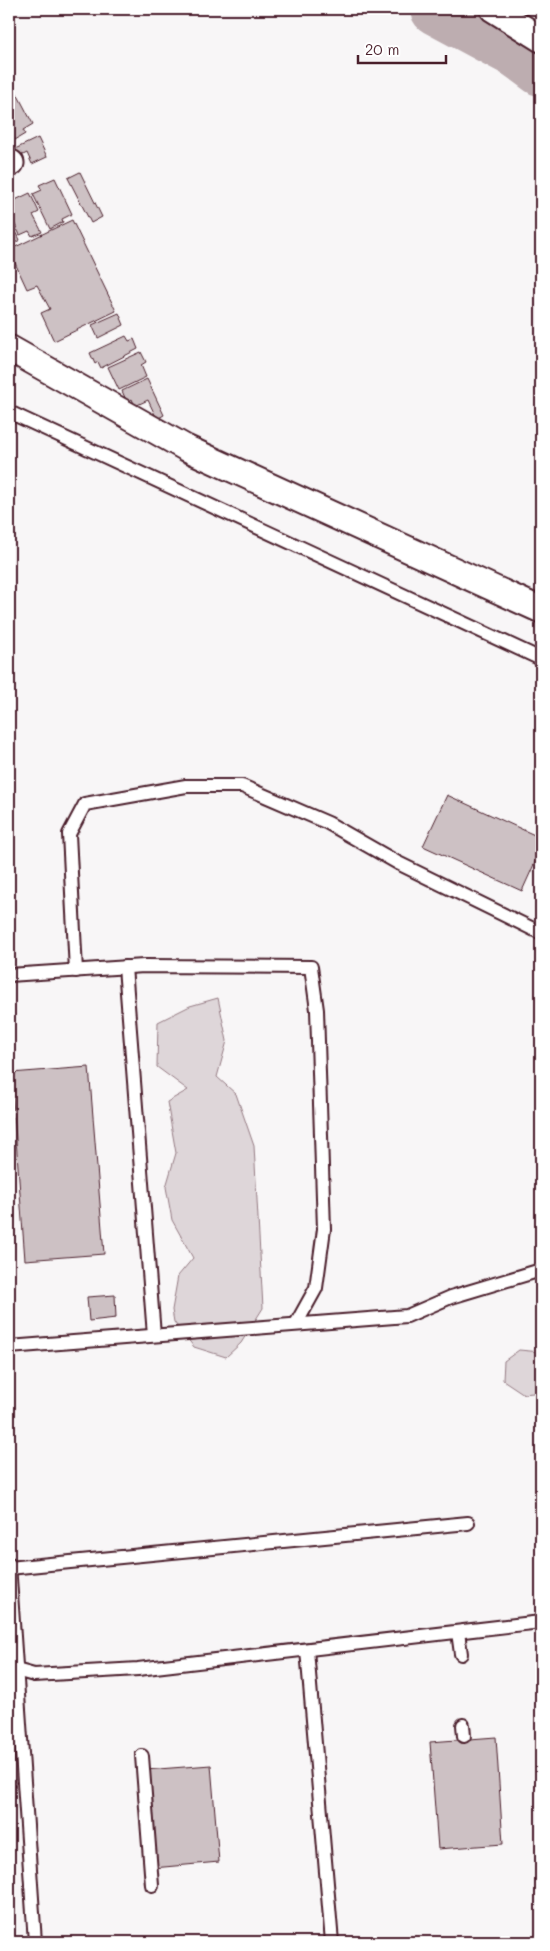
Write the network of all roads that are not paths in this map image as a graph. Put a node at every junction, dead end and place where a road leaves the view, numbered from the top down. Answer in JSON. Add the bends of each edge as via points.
{"nodes":[{"id":1,"x":493,"y":9,"type":"edge"},
{"id":2,"x":541,"y":39,"type":"edge"},
{"id":3,"x":9,"y":348,"type":"edge"},
{"id":4,"x":9,"y":412,"type":"edge"},
{"id":5,"x":541,"y":610,"type":"edge"},
{"id":6,"x":541,"y":658,"type":"edge"},
{"id":7,"x":541,"y":933,"type":"edge"},
{"id":8,"x":125,"y":967,"type":"junction"},
{"id":9,"x":76,"y":971,"type":"junction"},
{"id":10,"x":9,"y":976,"type":"edge"},
{"id":11,"x":541,"y":1270,"type":"edge"},
{"id":12,"x":296,"y":1324,"type":"junction"},
{"id":13,"x":154,"y":1335,"type":"junction"},
{"id":14,"x":9,"y":1347,"type":"edge"},
{"id":15,"x":468,"y":1523,"type":"dead end"},
{"id":16,"x":9,"y":1564,"type":"edge"},
{"id":17,"x":9,"y":1568,"type":"edge"},
{"id":18,"x":541,"y":1622,"type":"edge"},
{"id":19,"x":458,"y":1632,"type":"junction"},
{"id":20,"x":307,"y":1650,"type":"junction"},
{"id":21,"x":461,"y":1654,"type":"dead end"},
{"id":22,"x":12,"y":1670,"type":"edge"},
{"id":23,"x":142,"y":1756,"type":"dead end"},
{"id":24,"x":152,"y":1885,"type":"dead end"},
{"id":25,"x":35,"y":1942,"type":"edge"},
{"id":26,"x":332,"y":1942,"type":"edge"}],
"edges":[{"from":1,"to":2,"type":"street"},
{"from":3,"to":5,"type":"street","via":[[186,448]]},
{"from":4,"to":6,"type":"lane"},
{"from":7,"to":9,"type":"lane","via":[[398,863],[328,823],[242,786],[186,786],[85,804],[69,834]]},
{"from":8,"to":9,"type":"lane"},
{"from":8,"to":12,"type":"lane","via":[[310,967],[317,1010],[324,1229],[316,1288]]},
{"from":8,"to":13,"type":"lane"},
{"from":9,"to":10,"type":"lane"},
{"from":11,"to":12,"type":"lane","via":[[451,1297],[407,1316]]},
{"from":12,"to":13,"type":"lane"},
{"from":13,"to":14,"type":"lane"},
{"from":15,"to":17,"type":"lane"},
{"from":16,"to":17,"type":"lane"},
{"from":17,"to":22,"type":"lane"},
{"from":18,"to":19,"type":"lane"},
{"from":19,"to":20,"type":"lane"},
{"from":19,"to":21,"type":"lane"},
{"from":20,"to":22,"type":"lane","via":[[138,1669],[34,1675]]},
{"from":20,"to":26,"type":"lane"},
{"from":22,"to":25,"type":"lane"},
{"from":23,"to":24,"type":"lane"}]}
